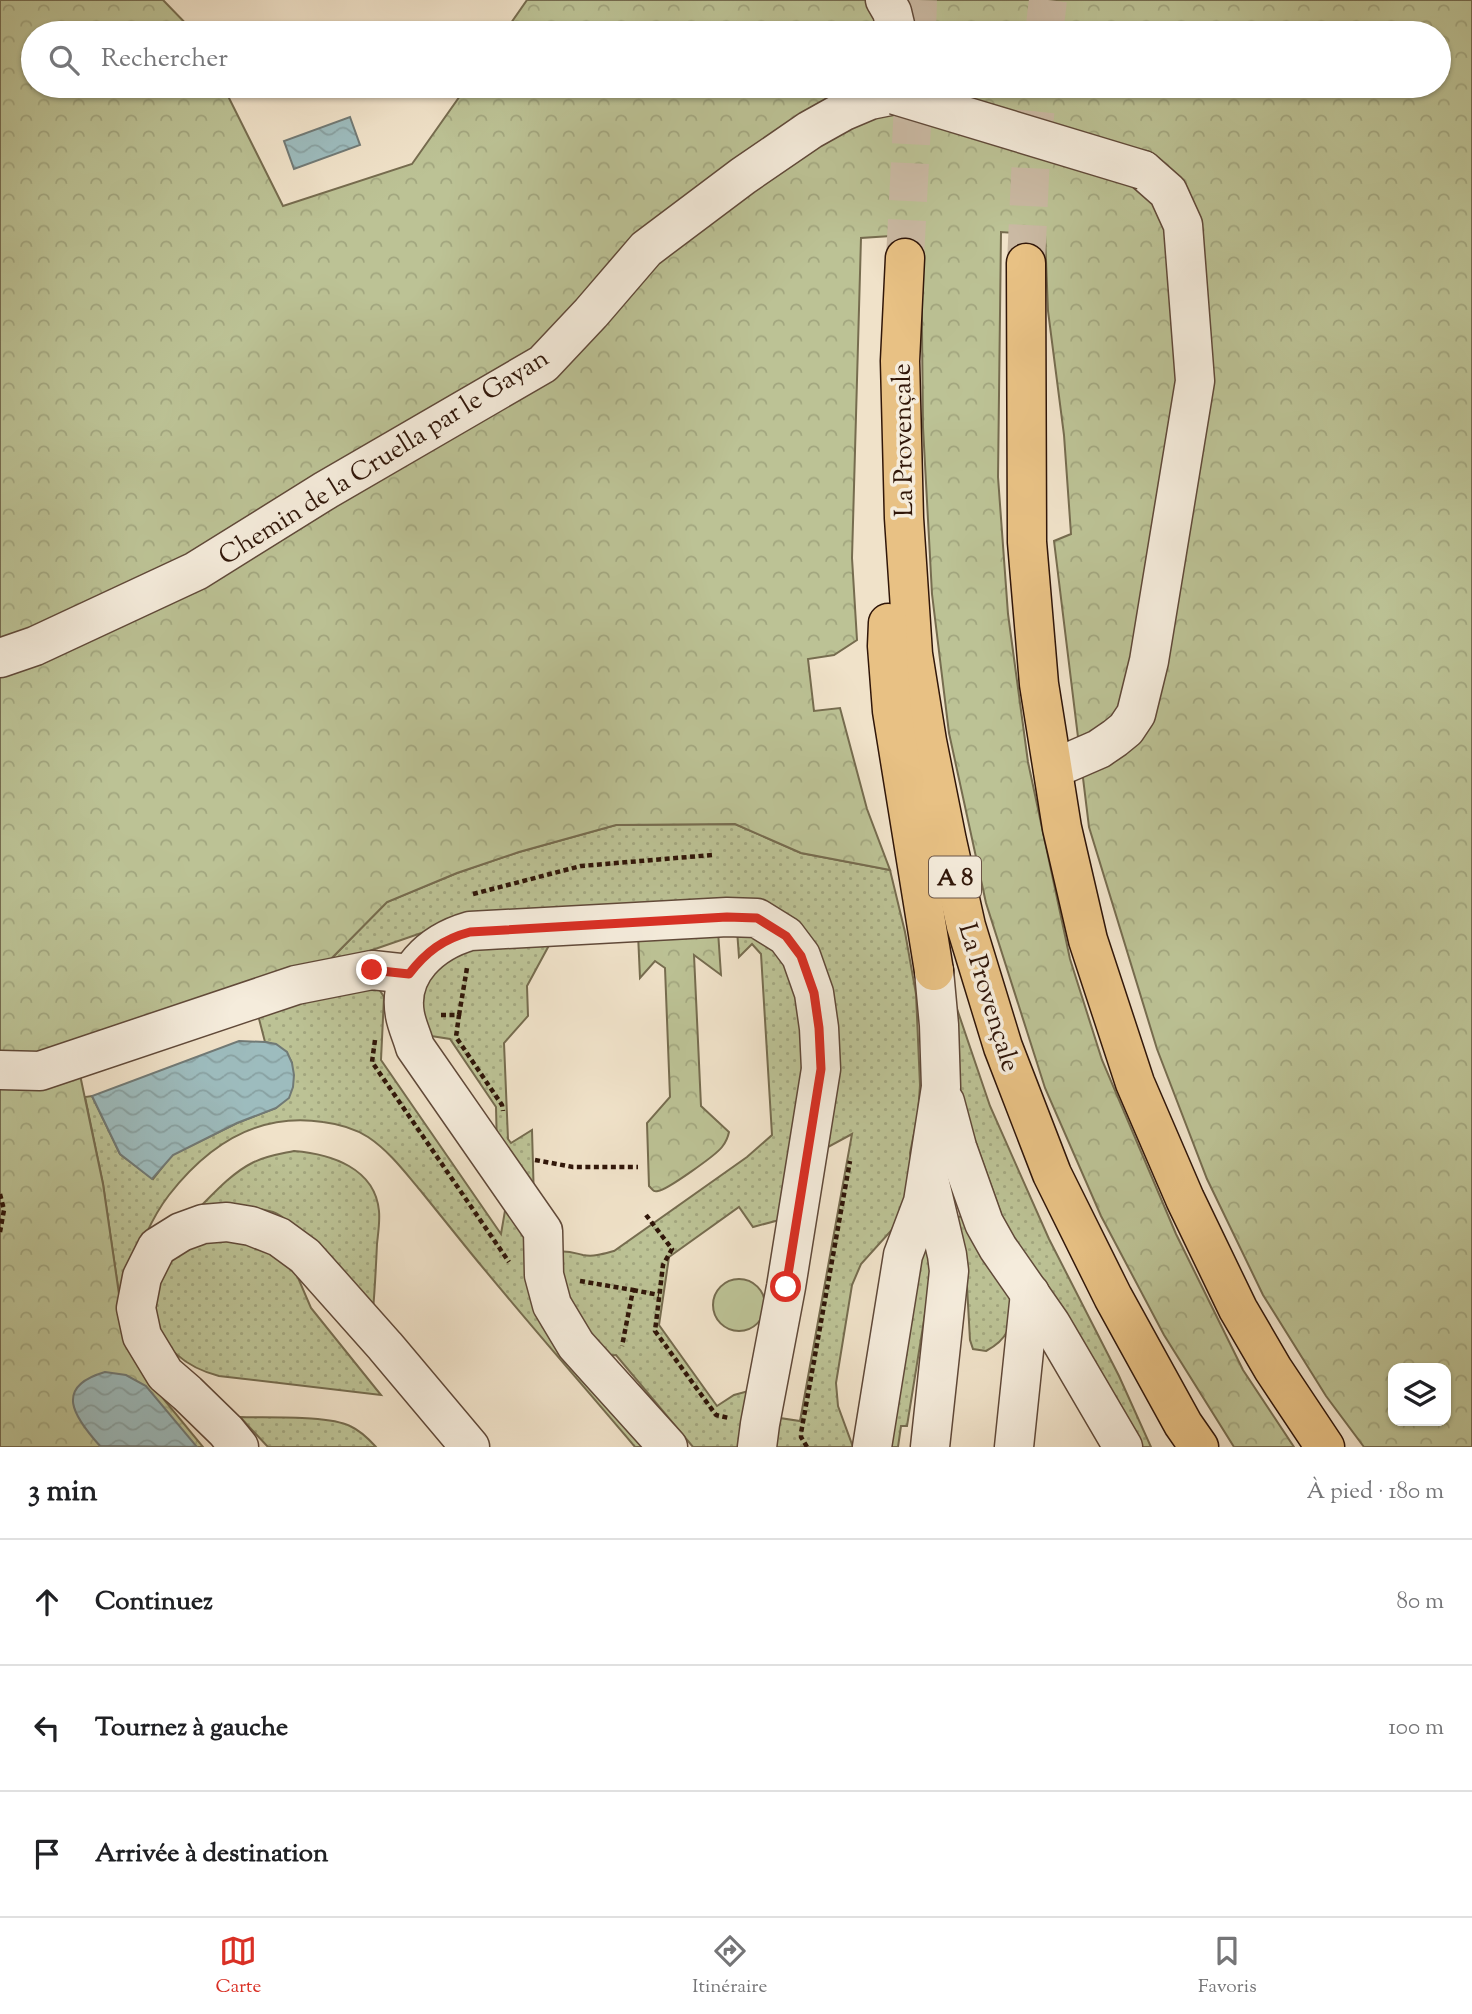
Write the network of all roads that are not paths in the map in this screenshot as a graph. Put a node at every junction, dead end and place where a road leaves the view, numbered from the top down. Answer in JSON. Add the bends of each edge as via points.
{"nodes":[{"id":1,"x":885,"y":0,"type":"edge"},
{"id":2,"x":894,"y":21,"type":"edge"},
{"id":3,"x":876,"y":98,"type":"edge"},
{"id":4,"x":917,"y":98,"type":"edge"},
{"id":5,"x":905,"y":258,"type":"tunnel mouth"},
{"id":6,"x":1026,"y":263,"type":"tunnel mouth"},
{"id":7,"x":904,"y":518,"type":"junction"},
{"id":8,"x":0,"y":658,"type":"edge"},
{"id":9,"x":1053,"y":769,"type":"junction"},
{"id":10,"x":934,"y":971,"type":"joint"},
{"id":11,"x":409,"y":974,"type":"junction"},
{"id":12,"x":0,"y":1070,"type":"edge"},
{"id":13,"x":941,"y":1087,"type":"junction"},
{"id":14,"x":928,"y":1177,"type":"junction"},
{"id":15,"x":1030,"y":1293,"type":"junction"},
{"id":16,"x":747,"y":1433,"type":"edge"},
{"id":17,"x":239,"y":1447,"type":"edge"},
{"id":18,"x":470,"y":1447,"type":"edge"},
{"id":19,"x":668,"y":1447,"type":"edge"},
{"id":20,"x":872,"y":1447,"type":"edge"},
{"id":21,"x":930,"y":1447,"type":"edge"},
{"id":22,"x":1014,"y":1447,"type":"edge"},
{"id":23,"x":1123,"y":1447,"type":"edge"},
{"id":24,"x":1199,"y":1447,"type":"edge"},
{"id":25,"x":1325,"y":1447,"type":"edge"}],
"edges":[{"from":1,"to":2,"type":"street"},
{"from":3,"to":8,"type":"street","name":"Chemin de la Cruella par le Gayan","via":[[810,130],[646,249],[543,364],[196,571]]},
{"from":4,"to":9,"type":"street","bridge":true,"via":[[1143,170],[1168,192],[1183,225],[1195,381],[1149,661],[1136,714],[1126,729],[1099,749]]},
{"from":5,"to":7,"type":"highway","name":"La Provençale","number":"A 8","via":[[900,361]]},
{"from":6,"to":9,"type":"highway","via":[[1027,542],[1039,684]]},
{"from":7,"to":10,"type":"highway","via":[[890,590],[887,646],[892,711]]},
{"from":7,"to":24,"type":"highway","name":"La Provençale","number":"A 8","via":[[913,654],[927,741],[966,926],[1003,1047],[1052,1174],[1113,1297]]},
{"from":9,"to":25,"type":"highway","via":[[1088,940],[1135,1083],[1238,1309]]},
{"from":10,"to":13,"type":"street"},
{"from":11,"to":12,"type":"street","via":[[372,970],[296,985],[40,1071]]},
{"from":11,"to":16,"type":"street","via":[[423,956],[453,936],[470,932],[727,917],[757,918],[786,936],[801,956],[814,993],[821,1069],[760,1424]]},
{"from":11,"to":19,"type":"street","via":[[404,1013],[415,1047],[543,1231],[544,1275],[552,1305],[576,1345]]},
{"from":13,"to":14,"type":"street"},
{"from":13,"to":15,"type":"street","via":[[984,1223]]},
{"from":14,"to":20,"type":"street","via":[[903,1255]]},
{"from":14,"to":21,"type":"street","via":[[949,1271]]},
{"from":15,"to":22,"type":"street"},
{"from":15,"to":23,"type":"street"},
{"from":17,"to":18,"type":"street","via":[[165,1374],[142,1336],[136,1308],[142,1276],[156,1247],[203,1224],[250,1226],[279,1237],[304,1256]]}]}
